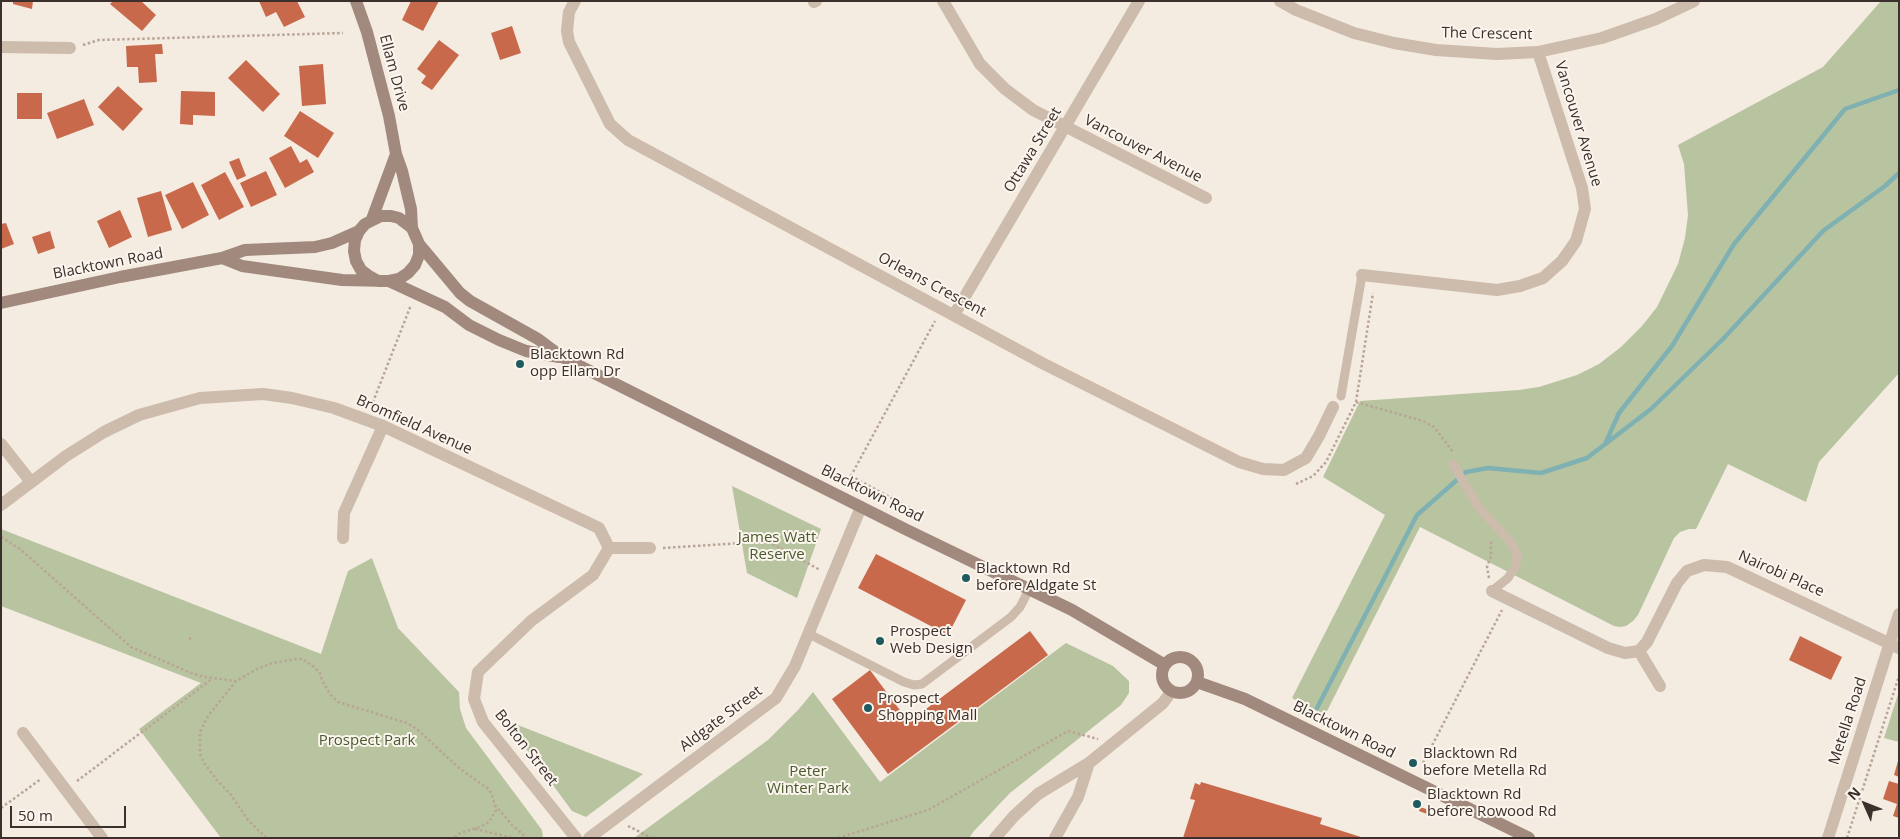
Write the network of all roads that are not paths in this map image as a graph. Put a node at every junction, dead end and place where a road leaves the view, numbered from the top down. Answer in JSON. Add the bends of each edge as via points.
{"nodes":[{"id":1,"x":356,"y":1,"type":"edge"},
{"id":2,"x":943,"y":1,"type":"edge"},
{"id":3,"x":1139,"y":1,"type":"edge"},
{"id":4,"x":1280,"y":1,"type":"edge"},
{"id":5,"x":1694,"y":1,"type":"edge"},
{"id":6,"x":572,"y":7,"type":"edge"},
{"id":7,"x":1,"y":47,"type":"edge"},
{"id":8,"x":70,"y":48,"type":"road end"},
{"id":9,"x":1538,"y":52,"type":"junction"},
{"id":10,"x":1065,"y":128,"type":"junction"},
{"id":11,"x":396,"y":154,"type":"junction"},
{"id":12,"x":1206,"y":198,"type":"dead end"},
{"id":13,"x":372,"y":219,"type":"junction"},
{"id":14,"x":412,"y":228,"type":"junction"},
{"id":15,"x":359,"y":231,"type":"junction"},
{"id":16,"x":419,"y":244,"type":"junction"},
{"id":17,"x":222,"y":258,"type":"junction"},
{"id":18,"x":1362,"y":275,"type":"joint"},
{"id":19,"x":384,"y":281,"type":"junction"},
{"id":20,"x":1,"y":303,"type":"edge"},
{"id":21,"x":954,"y":315,"type":"junction"},
{"id":22,"x":562,"y":357,"type":"junction"},
{"id":23,"x":1341,"y":396,"type":"dead end"},
{"id":24,"x":1333,"y":406,"type":"dead end"},
{"id":25,"x":383,"y":426,"type":"junction"},
{"id":26,"x":1,"y":444,"type":"edge"},
{"id":27,"x":1453,"y":464,"type":"dead end"},
{"id":28,"x":31,"y":482,"type":"junction"},
{"id":29,"x":1,"y":505,"type":"edge"},
{"id":30,"x":862,"y":507,"type":"junction"},
{"id":31,"x":343,"y":538,"type":"dead end"},
{"id":32,"x":609,"y":548,"type":"junction"},
{"id":33,"x":650,"y":548,"type":"road end"},
{"id":34,"x":1030,"y":588,"type":"junction"},
{"id":35,"x":1492,"y":591,"type":"joint"},
{"id":36,"x":1899,"y":614,"type":"edge"},
{"id":37,"x":809,"y":634,"type":"junction"},
{"id":38,"x":1894,"y":646,"type":"edge"},
{"id":39,"x":1639,"y":651,"type":"junction"},
{"id":40,"x":1165,"y":665,"type":"junction"},
{"id":41,"x":1197,"y":682,"type":"junction"},
{"id":42,"x":1660,"y":686,"type":"dead end"},
{"id":43,"x":1171,"y":692,"type":"junction"},
{"id":44,"x":23,"y":733,"type":"dead end"},
{"id":45,"x":1089,"y":763,"type":"junction"},
{"id":46,"x":102,"y":838,"type":"edge"},
{"id":47,"x":576,"y":838,"type":"edge"},
{"id":48,"x":589,"y":838,"type":"edge"},
{"id":49,"x":995,"y":838,"type":"edge"},
{"id":50,"x":1055,"y":838,"type":"edge"},
{"id":51,"x":1529,"y":838,"type":"edge"},
{"id":52,"x":1828,"y":838,"type":"edge"}],
"edges":[{"from":1,"to":11,"type":"main road","name":"Ellam Drive","via":[[389,116]]},
{"from":2,"to":10,"type":"street","name":"Vancouver Avenue","via":[[980,64],[1005,89]]},
{"from":3,"to":10,"type":"street","name":"Ottawa Street"},
{"from":4,"to":9,"type":"street","name":"The Crescent","via":[[1354,33],[1394,43],[1436,50],[1497,54]]},
{"from":5,"to":9,"type":"street","name":"The Crescent","via":[[1656,19],[1602,38]]},
{"from":6,"to":21,"type":"street","name":"Orleans Crescent","via":[[567,31],[569,42],[610,124],[628,140]]},
{"from":7,"to":8,"type":"street"},
{"from":9,"to":18,"type":"street","name":"Vancouver Avenue","via":[[1582,188],[1585,209],[1576,241],[1562,261],[1543,278],[1497,290]]},
{"from":10,"to":12,"type":"street","name":"Vancouver Avenue"},
{"from":10,"to":21,"type":"street","name":"Ottawa Street"},
{"from":11,"to":13,"type":"main road"},
{"from":11,"to":14,"type":"main road","name":"Ellam Drive","via":[[411,209]]},
{"from":13,"to":14,"type":"main road","via":[[390,216]]},
{"from":13,"to":15,"type":"main road"},
{"from":14,"to":16,"type":"main road"},
{"from":15,"to":17,"type":"main road","name":"Blacktown Road","via":[[315,247],[245,250]]},
{"from":15,"to":19,"type":"main road","via":[[355,240],[356,261],[365,273]]},
{"from":16,"to":19,"type":"main road","via":[[419,255],[408,273],[399,279]]},
{"from":16,"to":22,"type":"main road","name":"Blacktown Road","via":[[470,301],[538,339]]},
{"from":17,"to":19,"type":"main road","name":"Blacktown Road","via":[[242,266],[342,280]]},
{"from":17,"to":20,"type":"main road","name":"Blacktown Road"},
{"from":18,"to":23,"type":"lane"},
{"from":19,"to":22,"type":"main road","name":"Blacktown Road","via":[[445,307],[469,325],[499,340],[526,351]]},
{"from":21,"to":24,"type":"street","name":"Orleans Crescent","via":[[1239,462],[1263,469],[1284,470],[1306,458]]},
{"from":22,"to":30,"type":"main road","name":"Blacktown Road"},
{"from":25,"to":28,"type":"street","name":"Bromfield Avenue","via":[[334,408],[292,398],[263,394],[200,398],[139,415],[104,432]]},
{"from":25,"to":31,"type":"street","via":[[344,513]]},
{"from":25,"to":32,"type":"street","name":"Bromfield Avenue","via":[[599,528]]},
{"from":26,"to":28,"type":"street"},
{"from":27,"to":35,"type":"lane","via":[[1479,508],[1511,542],[1516,554],[1516,565],[1508,578]]},
{"from":28,"to":29,"type":"street","name":"Bromfield Avenue"},
{"from":30,"to":34,"type":"main road","name":"Blacktown Road"},
{"from":30,"to":37,"type":"street","name":"Aldgate Street"},
{"from":32,"to":33,"type":"street"},
{"from":32,"to":47,"type":"street","name":"Bolton Street","via":[[593,575],[531,621],[478,672],[476,681],[474,699],[483,722]]},
{"from":34,"to":37,"type":"lane","via":[[1011,617],[922,684],[904,682]]},
{"from":34,"to":40,"type":"main road","name":"Blacktown Road"},
{"from":35,"to":39,"type":"street","via":[[1608,648],[1625,653]]},
{"from":36,"to":38,"type":"street","name":"Metella Road"},
{"from":37,"to":48,"type":"street","name":"Aldgate Street","via":[[776,698]]},
{"from":38,"to":39,"type":"street","name":"Nairobi Place","via":[[1727,567],[1704,565],[1687,572],[1677,582],[1647,642]]},
{"from":38,"to":52,"type":"street","name":"Metella Road"},
{"from":39,"to":42,"type":"street"},
{"from":40,"to":41,"type":"main road","via":[[1174,658],[1186,658],[1197,670]]},
{"from":40,"to":43,"type":"main road","via":[[1161,677]]},
{"from":41,"to":43,"type":"main road","via":[[1184,693]]},
{"from":41,"to":51,"type":"main road","name":"Blacktown Road","via":[[1245,699]]},
{"from":43,"to":45,"type":"street","via":[[1162,704]]},
{"from":44,"to":46,"type":"street"},
{"from":45,"to":49,"type":"street","via":[[1038,794]]},
{"from":45,"to":50,"type":"street","via":[[1078,797]]}]}
